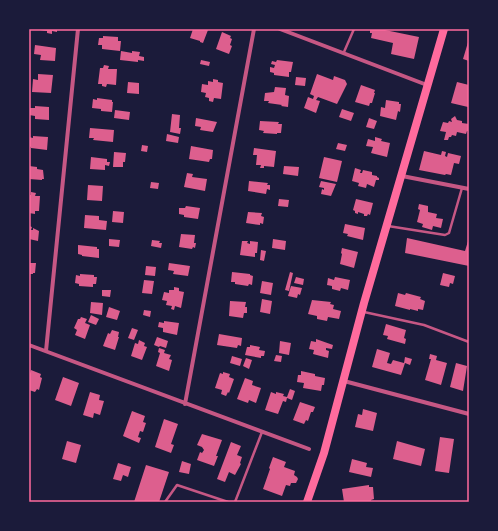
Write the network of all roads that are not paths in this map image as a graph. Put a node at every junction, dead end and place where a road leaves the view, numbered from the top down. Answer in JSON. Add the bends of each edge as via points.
{"nodes":[{"id":1,"x":78,"y":29,"type":"edge"},
{"id":2,"x":254,"y":29,"type":"edge"},
{"id":3,"x":280,"y":29,"type":"edge"},
{"id":4,"x":354,"y":29,"type":"edge"},
{"id":5,"x":444,"y":29,"type":"edge"},
{"id":6,"x":287,"y":30,"type":"edge"},
{"id":7,"x":344,"y":52,"type":"junction"},
{"id":8,"x":427,"y":85,"type":"junction"},
{"id":9,"x":402,"y":176,"type":"junction"},
{"id":10,"x":462,"y":188,"type":"junction"},
{"id":11,"x":469,"y":189,"type":"edge"},
{"id":12,"x":387,"y":226,"type":"junction"},
{"id":13,"x":362,"y":312,"type":"junction"},
{"id":14,"x":469,"y":342,"type":"edge"},
{"id":15,"x":29,"y":345,"type":"edge"},
{"id":16,"x":46,"y":351,"type":"junction"},
{"id":17,"x":343,"y":381,"type":"junction"},
{"id":18,"x":185,"y":404,"type":"junction"},
{"id":19,"x":469,"y":414,"type":"edge"},
{"id":20,"x":262,"y":432,"type":"junction"},
{"id":21,"x":309,"y":449,"type":"dead end"},
{"id":22,"x":165,"y":502,"type":"edge"},
{"id":23,"x":228,"y":502,"type":"edge"},
{"id":24,"x":235,"y":502,"type":"edge"},
{"id":25,"x":307,"y":502,"type":"edge"}],
"edges":[{"from":1,"to":16,"type":"street"},
{"from":2,"to":18,"type":"street"},
{"from":3,"to":6,"type":"street"},
{"from":4,"to":7,"type":"lane"},
{"from":5,"to":8,"type":"main road"},
{"from":6,"to":7,"type":"street"},
{"from":7,"to":8,"type":"street"},
{"from":8,"to":9,"type":"main road"},
{"from":9,"to":10,"type":"street"},
{"from":9,"to":12,"type":"main road"},
{"from":10,"to":11,"type":"street"},
{"from":10,"to":12,"type":"lane","via":[[449,233],[440,235]]},
{"from":12,"to":13,"type":"main road"},
{"from":13,"to":14,"type":"lane","via":[[424,325]]},
{"from":13,"to":17,"type":"main road"},
{"from":15,"to":16,"type":"street"},
{"from":16,"to":18,"type":"street"},
{"from":17,"to":19,"type":"street"},
{"from":17,"to":25,"type":"main road","via":[[324,453]]},
{"from":18,"to":20,"type":"street"},
{"from":20,"to":21,"type":"street"},
{"from":20,"to":24,"type":"lane"},
{"from":22,"to":23,"type":"lane","via":[[176,485]]}]}
